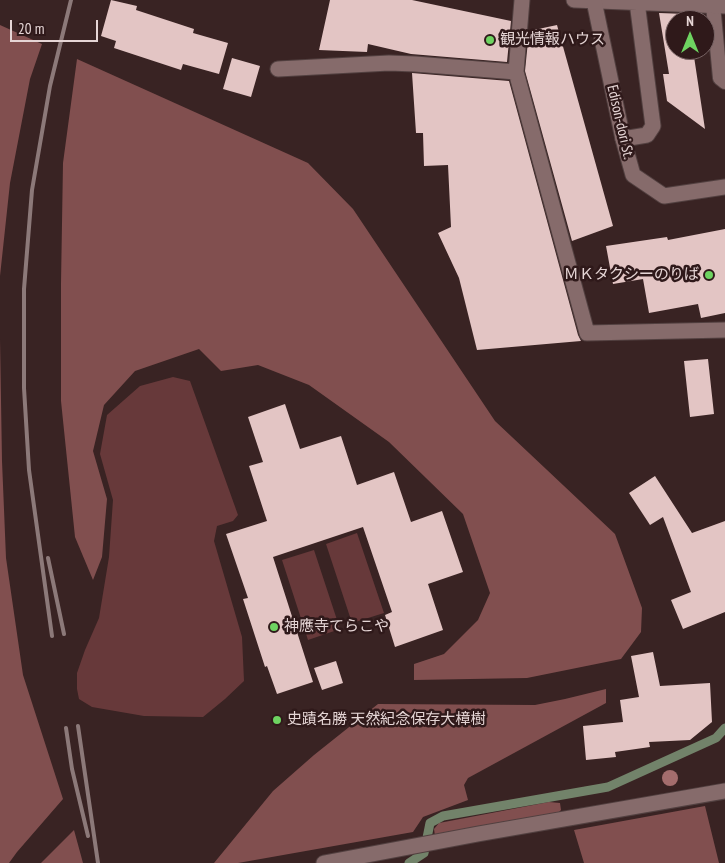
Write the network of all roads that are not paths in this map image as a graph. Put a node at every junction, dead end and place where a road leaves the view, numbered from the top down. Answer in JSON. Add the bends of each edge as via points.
{"nodes":[{"id":1,"x":522,"y":0,"type":"edge"},
{"id":2,"x":574,"y":0,"type":"edge"},
{"id":3,"x":594,"y":1,"type":"junction"},
{"id":4,"x":637,"y":2,"type":"junction"},
{"id":5,"x":719,"y":5,"type":"edge"},
{"id":6,"x":278,"y":69,"type":"dead end"},
{"id":7,"x":516,"y":72,"type":"junction"},
{"id":8,"x":725,"y":82,"type":"edge"},
{"id":9,"x":623,"y":139,"type":"junction"},
{"id":10,"x":725,"y":187,"type":"edge"},
{"id":11,"x":725,"y":330,"type":"edge"},
{"id":12,"x":725,"y":791,"type":"edge"},
{"id":13,"x":324,"y":863,"type":"edge"}],
"edges":[{"from":1,"to":7,"type":"street"},
{"from":2,"to":3,"type":"street"},
{"from":3,"to":4,"type":"street"},
{"from":3,"to":9,"type":"street","name":"Edison-dori St."},
{"from":4,"to":5,"type":"street"},
{"from":4,"to":9,"type":"street","via":[[652,126],[646,135]]},
{"from":5,"to":8,"type":"lane","via":[[720,78]]},
{"from":6,"to":7,"type":"street","via":[[389,63]]},
{"from":7,"to":11,"type":"street","via":[[587,333]]},
{"from":9,"to":10,"type":"street","name":"Edison-dori St.","via":[[633,175],[664,196]]},
{"from":12,"to":13,"type":"street"}]}
